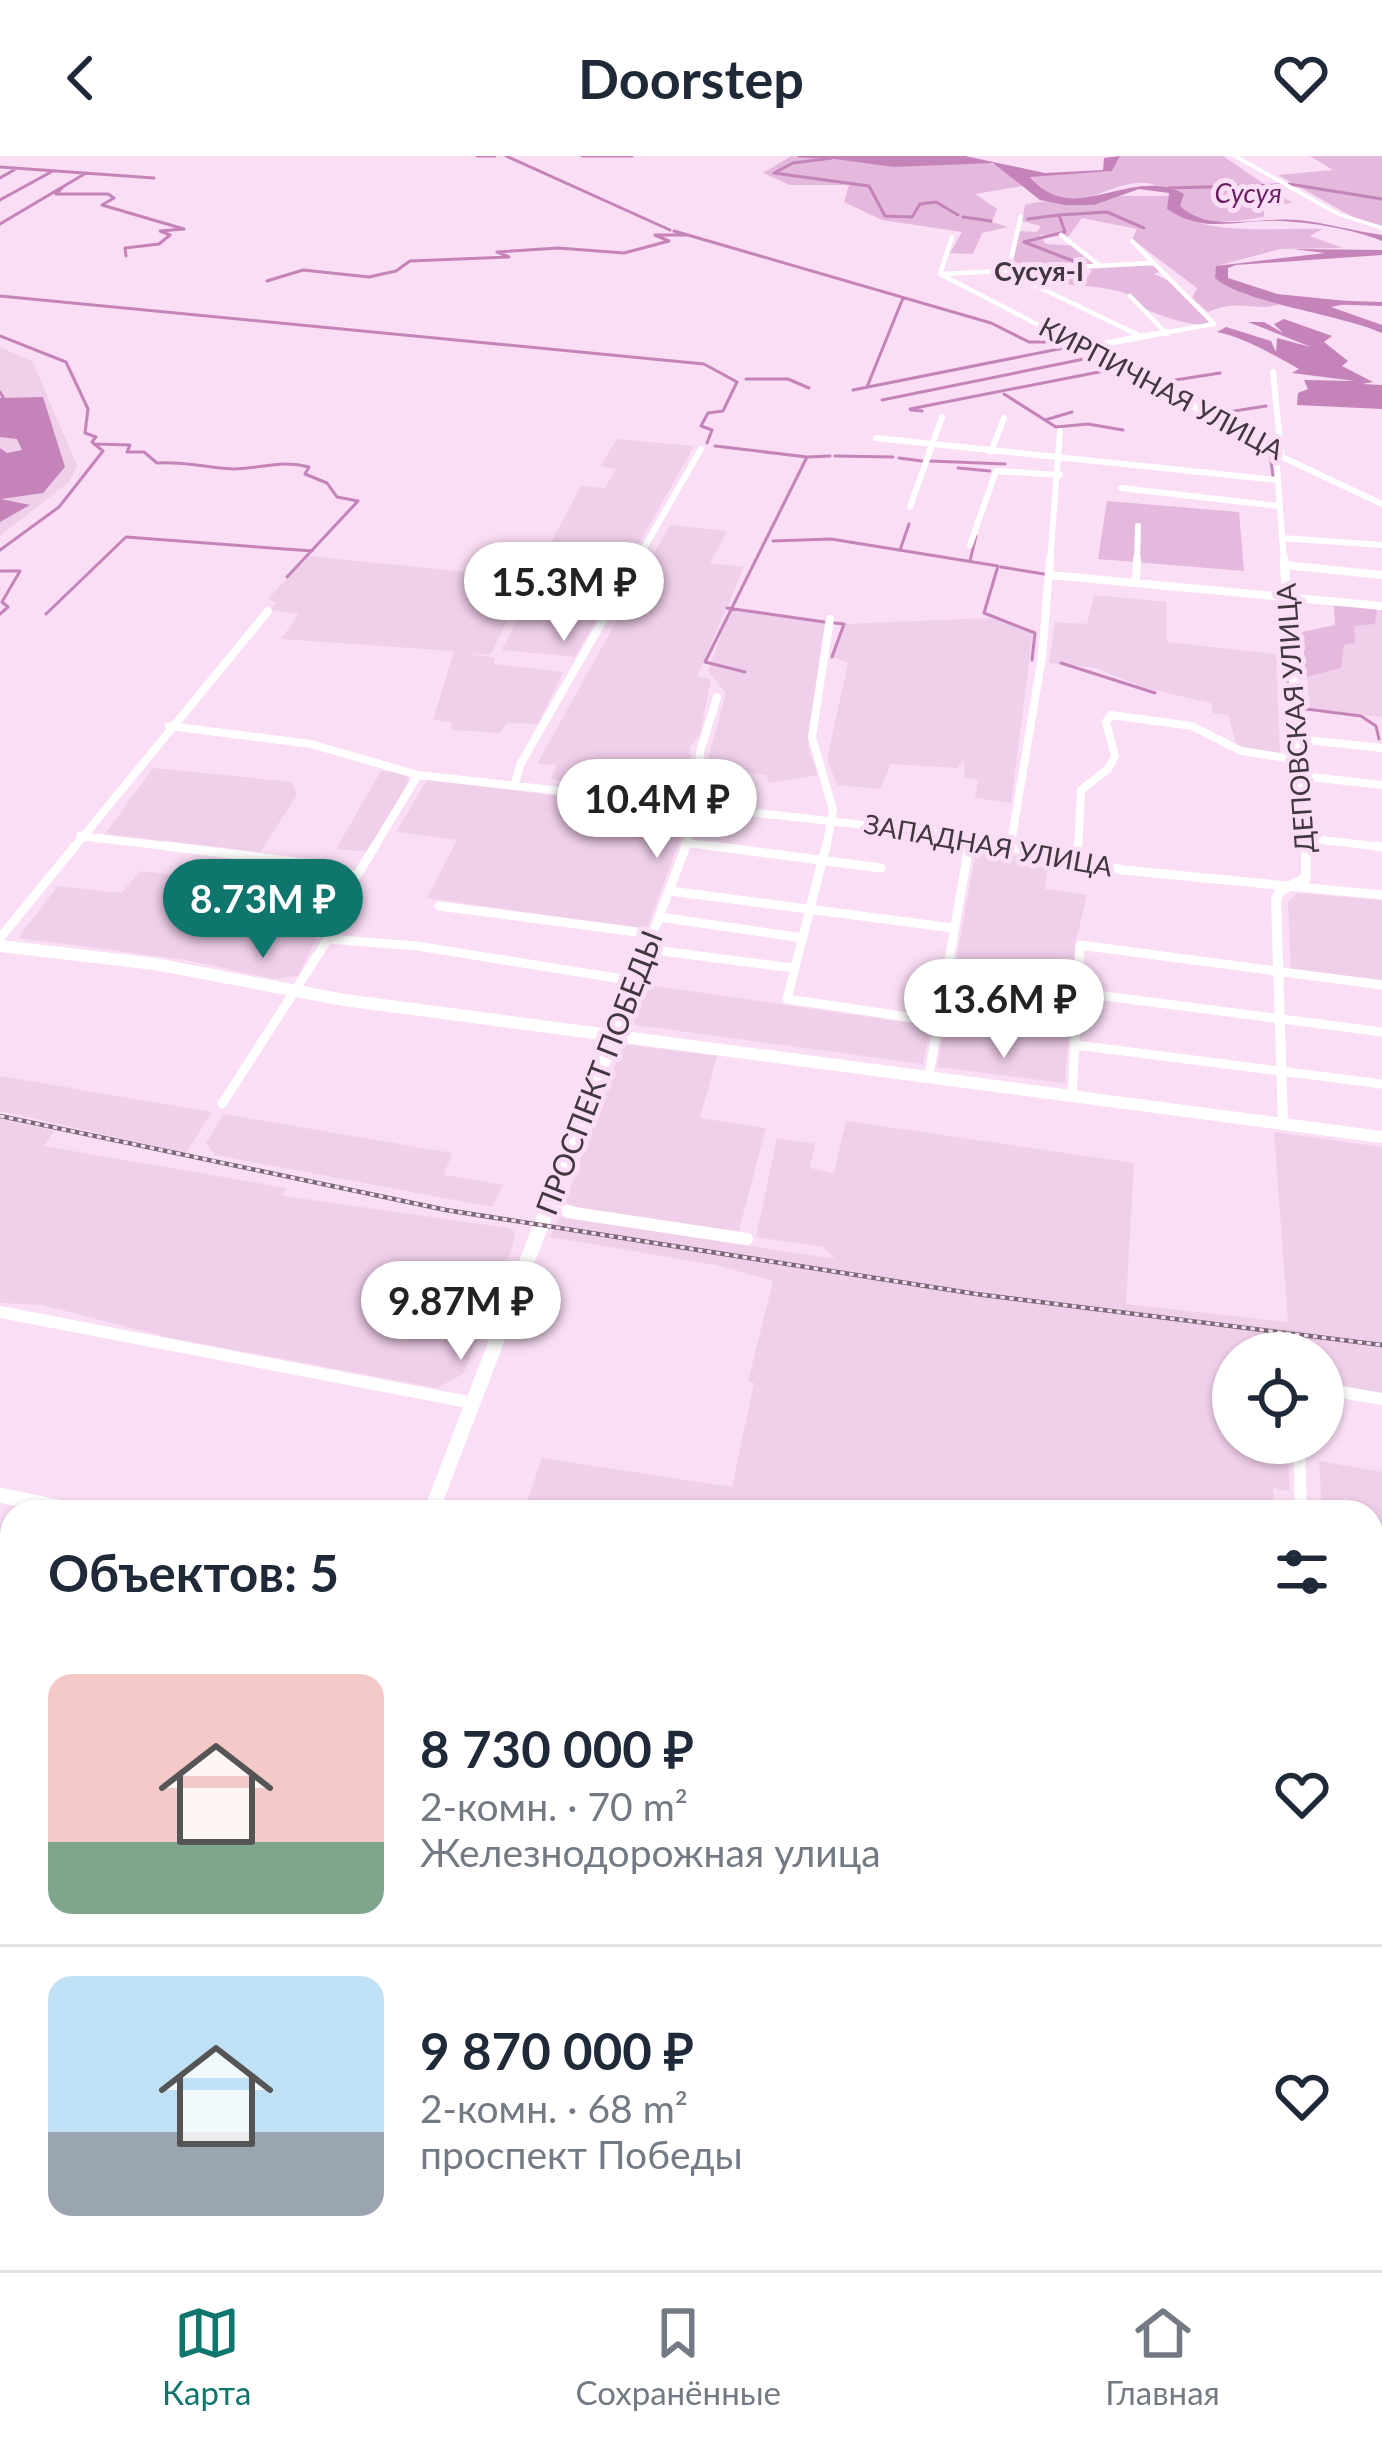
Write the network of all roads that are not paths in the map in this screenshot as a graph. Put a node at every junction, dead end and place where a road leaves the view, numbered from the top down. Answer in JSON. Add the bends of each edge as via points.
{"nodes":[{"id":1,"x":1234,"y":156,"type":"edge"},
{"id":2,"x":1021,"y":216,"type":"dead end"},
{"id":3,"x":1382,"y":228,"type":"edge"},
{"id":4,"x":1061,"y":236,"type":"dead end"},
{"id":5,"x":952,"y":237,"type":"dead end"},
{"id":6,"x":1132,"y":242,"type":"dead end"},
{"id":7,"x":1153,"y":263,"type":"junction"},
{"id":8,"x":1100,"y":266,"type":"junction"},
{"id":9,"x":1006,"y":270,"type":"junction"},
{"id":10,"x":940,"y":274,"type":"junction"},
{"id":11,"x":1130,"y":296,"type":"dead end"},
{"id":12,"x":1167,"y":334,"type":"junction"},
{"id":13,"x":1142,"y":338,"type":"junction"},
{"id":14,"x":1083,"y":347,"type":"junction"},
{"id":15,"x":1274,"y":372,"type":"dead end"},
{"id":16,"x":942,"y":417,"type":"dead end"},
{"id":17,"x":1004,"y":418,"type":"dead end"},
{"id":18,"x":1060,"y":431,"type":"dead end"},
{"id":19,"x":876,"y":438,"type":"dead end"},
{"id":20,"x":930,"y":444,"type":"junction"},
{"id":21,"x":701,"y":449,"type":"dead end"},
{"id":22,"x":991,"y":452,"type":"junction"},
{"id":23,"x":1281,"y":452,"type":"junction"},
{"id":24,"x":1061,"y":459,"type":"junction"},
{"id":25,"x":1060,"y":475,"type":"junction"},
{"id":26,"x":1277,"y":480,"type":"junction"},
{"id":27,"x":1120,"y":488,"type":"dead end"},
{"id":28,"x":1382,"y":504,"type":"edge"},
{"id":29,"x":1279,"y":506,"type":"junction"},
{"id":30,"x":910,"y":507,"type":"dead end"},
{"id":31,"x":1138,"y":526,"type":"dead end"},
{"id":32,"x":1282,"y":538,"type":"junction"},
{"id":33,"x":970,"y":545,"type":"dead end"},
{"id":34,"x":1382,"y":545,"type":"edge"},
{"id":35,"x":1285,"y":565,"type":"junction"},
{"id":36,"x":1050,"y":575,"type":"junction"},
{"id":37,"x":1382,"y":575,"type":"edge"},
{"id":38,"x":1136,"y":582,"type":"junction"},
{"id":39,"x":1287,"y":597,"type":"junction"},
{"id":40,"x":1382,"y":606,"type":"edge"},
{"id":41,"x":268,"y":611,"type":"dead end"},
{"id":42,"x":830,"y":620,"type":"dead end"},
{"id":43,"x":717,"y":697,"type":"dead end"},
{"id":44,"x":169,"y":726,"type":"junction"},
{"id":45,"x":1298,"y":739,"type":"junction"},
{"id":46,"x":1382,"y":748,"type":"edge"},
{"id":47,"x":1300,"y":760,"type":"junction"},
{"id":48,"x":418,"y":775,"type":"junction"},
{"id":49,"x":1302,"y":776,"type":"junction"},
{"id":50,"x":515,"y":784,"type":"junction"},
{"id":51,"x":1382,"y":785,"type":"edge"},
{"id":52,"x":698,"y":807,"type":"junction"},
{"id":53,"x":833,"y":821,"type":"junction"},
{"id":54,"x":80,"y":836,"type":"junction"},
{"id":55,"x":971,"y":837,"type":"junction"},
{"id":56,"x":1306,"y":838,"type":"junction"},
{"id":57,"x":687,"y":843,"type":"junction"},
{"id":58,"x":1382,"y":848,"type":"edge"},
{"id":59,"x":1010,"y":849,"type":"junction"},
{"id":60,"x":823,"y":860,"type":"junction"},
{"id":61,"x":1077,"y":862,"type":"junction"},
{"id":62,"x":881,"y":868,"type":"dead end"},
{"id":63,"x":353,"y":882,"type":"junction"},
{"id":64,"x":1287,"y":887,"type":"junction"},
{"id":65,"x":670,"y":891,"type":"junction"},
{"id":66,"x":1382,"y":895,"type":"edge"},
{"id":67,"x":439,"y":906,"type":"dead end"},
{"id":68,"x":812,"y":911,"type":"junction"},
{"id":69,"x":659,"y":917,"type":"junction"},
{"id":70,"x":953,"y":928,"type":"junction"},
{"id":71,"x":652,"y":934,"type":"junction"},
{"id":72,"x":803,"y":938,"type":"junction"},
{"id":73,"x":328,"y":939,"type":"junction"},
{"id":74,"x":0,"y":942,"type":"edge"},
{"id":75,"x":646,"y":949,"type":"junction"},
{"id":76,"x":794,"y":968,"type":"junction"},
{"id":77,"x":1277,"y":971,"type":"junction"},
{"id":78,"x":634,"y":981,"type":"junction"},
{"id":79,"x":1382,"y":985,"type":"edge"},
{"id":80,"x":296,"y":992,"type":"junction"},
{"id":81,"x":1074,"y":992,"type":"junction"},
{"id":82,"x":1277,"y":1018,"type":"junction"},
{"id":83,"x":935,"y":1021,"type":"junction"},
{"id":84,"x":1382,"y":1032,"type":"edge"},
{"id":85,"x":615,"y":1033,"type":"junction"},
{"id":86,"x":1076,"y":1045,"type":"junction"},
{"id":87,"x":1280,"y":1070,"type":"junction"},
{"id":88,"x":928,"y":1076,"type":"junction"},
{"id":89,"x":1382,"y":1084,"type":"edge"},
{"id":90,"x":1072,"y":1096,"type":"junction"},
{"id":91,"x":222,"y":1104,"type":"dead end"},
{"id":92,"x":1283,"y":1123,"type":"junction"},
{"id":93,"x":1382,"y":1137,"type":"edge"},
{"id":94,"x":550,"y":1204,"type":"junction"},
{"id":95,"x":747,"y":1239,"type":"dead end"},
{"id":96,"x":0,"y":1312,"type":"edge"},
{"id":97,"x":1344,"y":1393,"type":"edge"},
{"id":98,"x":1382,"y":1399,"type":"edge"},
{"id":99,"x":473,"y":1403,"type":"junction"},
{"id":100,"x":1300,"y":1464,"type":"edge"},
{"id":101,"x":435,"y":1500,"type":"edge"},
{"id":102,"x":1301,"y":1500,"type":"edge"}],
"edges":[{"from":1,"to":3,"type":"main road","via":[[1338,214]]},
{"from":2,"to":9,"type":"street"},
{"from":4,"to":8,"type":"street"},
{"from":5,"to":10,"type":"street"},
{"from":6,"to":7,"type":"street"},
{"from":7,"to":8,"type":"street"},
{"from":7,"to":12,"type":"street","via":[[1214,324]]},
{"from":8,"to":9,"type":"street"},
{"from":9,"to":10,"type":"street"},
{"from":9,"to":13,"type":"street"},
{"from":10,"to":14,"type":"street","name":"КИРПИЧНАЯ УЛИЦА"},
{"from":11,"to":12,"type":"street"},
{"from":12,"to":13,"type":"street"},
{"from":13,"to":14,"type":"street"},
{"from":14,"to":23,"type":"street","name":"КИРПИЧНАЯ УЛИЦА"},
{"from":15,"to":23,"type":"street","name":"ДЕПОВСКАЯ УЛИЦА"},
{"from":16,"to":20,"type":"street"},
{"from":17,"to":22,"type":"street"},
{"from":18,"to":24,"type":"street"},
{"from":19,"to":20,"type":"street"},
{"from":20,"to":22,"type":"street"},
{"from":20,"to":30,"type":"street"},
{"from":21,"to":50,"type":"street"},
{"from":22,"to":24,"type":"street"},
{"from":23,"to":26,"type":"street","name":"ДЕПОВСКАЯ УЛИЦА"},
{"from":23,"to":28,"type":"street","name":"КИРПИЧНАЯ УЛИЦА"},
{"from":24,"to":25,"type":"street"},
{"from":24,"to":26,"type":"street"},
{"from":25,"to":33,"type":"street","via":[[996,471]]},
{"from":25,"to":36,"type":"street"},
{"from":26,"to":29,"type":"street","name":"ДЕПОВСКАЯ УЛИЦА"},
{"from":27,"to":29,"type":"street"},
{"from":29,"to":32,"type":"street","name":"ДЕПОВСКАЯ УЛИЦА"},
{"from":31,"to":38,"type":"street"},
{"from":32,"to":34,"type":"street"},
{"from":32,"to":35,"type":"street","name":"ДЕПОВСКАЯ УЛИЦА"},
{"from":35,"to":37,"type":"street"},
{"from":35,"to":39,"type":"street","name":"ДЕПОВСКАЯ УЛИЦА"},
{"from":36,"to":38,"type":"street"},
{"from":36,"to":59,"type":"street"},
{"from":38,"to":39,"type":"street"},
{"from":39,"to":40,"type":"street"},
{"from":39,"to":45,"type":"street","name":"ДЕПОВСКАЯ УЛИЦА"},
{"from":41,"to":44,"type":"street"},
{"from":42,"to":53,"type":"street","via":[[816,669],[812,749],[835,797]]},
{"from":43,"to":52,"type":"street","name":"ПРОСПЕКТ ПОБЕДЫ","via":[[700,752]]},
{"from":44,"to":48,"type":"street","name":"ЗАПАДНАЯ УЛИЦА","via":[[311,744]]},
{"from":44,"to":54,"type":"street"},
{"from":45,"to":46,"type":"street"},
{"from":45,"to":47,"type":"street","name":"ДЕПОВСКАЯ УЛИЦА"},
{"from":47,"to":49,"type":"street","name":"ДЕПОВСКАЯ УЛИЦА"},
{"from":47,"to":61,"type":"street","via":[[1241,751],[1192,726],[1111,715],[1116,756],[1109,772],[1081,790]]},
{"from":48,"to":50,"type":"street","name":"ЗАПАДНАЯ УЛИЦА"},
{"from":48,"to":63,"type":"street"},
{"from":49,"to":51,"type":"street"},
{"from":49,"to":56,"type":"street","name":"ДЕПОВСКАЯ УЛИЦА"},
{"from":50,"to":52,"type":"street","name":"ЗАПАДНАЯ УЛИЦА"},
{"from":52,"to":53,"type":"street","name":"ЗАПАДНАЯ УЛИЦА"},
{"from":52,"to":57,"type":"street","name":"ПРОСПЕКТ ПОБЕДЫ"},
{"from":53,"to":55,"type":"street","name":"ЗАПАДНАЯ УЛИЦА"},
{"from":53,"to":60,"type":"street"},
{"from":54,"to":63,"type":"street","via":[[313,864],[351,874]]},
{"from":54,"to":74,"type":"street"},
{"from":55,"to":59,"type":"street","name":"ЗАПАДНАЯ УЛИЦА"},
{"from":55,"to":70,"type":"street"},
{"from":56,"to":58,"type":"street"},
{"from":56,"to":64,"type":"street","name":"ДЕПОВСКАЯ УЛИЦА","via":[[1307,874]]},
{"from":57,"to":60,"type":"street"},
{"from":57,"to":65,"type":"street","name":"ПРОСПЕКТ ПОБЕДЫ"},
{"from":59,"to":61,"type":"street","name":"ЗАПАДНАЯ УЛИЦА"},
{"from":60,"to":62,"type":"street"},
{"from":60,"to":68,"type":"street"},
{"from":61,"to":64,"type":"street","name":"ЗАПАДНАЯ УЛИЦА"},
{"from":63,"to":73,"type":"street"},
{"from":64,"to":66,"type":"street","name":"ЗАПАДНАЯ УЛИЦА"},
{"from":64,"to":77,"type":"street","name":"ДЕПОВСКАЯ УЛИЦА","via":[[1276,899]]},
{"from":65,"to":68,"type":"street"},
{"from":65,"to":69,"type":"street","name":"ПРОСПЕКТ ПОБЕДЫ"},
{"from":67,"to":71,"type":"street"},
{"from":68,"to":70,"type":"street"},
{"from":68,"to":72,"type":"street"},
{"from":69,"to":71,"type":"street","name":"ПРОСПЕКТ ПОБЕДЫ"},
{"from":69,"to":72,"type":"street"},
{"from":70,"to":83,"type":"street"},
{"from":71,"to":75,"type":"street","name":"ПРОСПЕКТ ПОБЕДЫ"},
{"from":72,"to":76,"type":"street"},
{"from":73,"to":78,"type":"street"},
{"from":73,"to":80,"type":"street"},
{"from":74,"to":80,"type":"main road"},
{"from":75,"to":76,"type":"street"},
{"from":75,"to":78,"type":"street","name":"ПРОСПЕКТ ПОБЕДЫ"},
{"from":76,"to":83,"type":"street","via":[[787,999]]},
{"from":77,"to":79,"type":"street"},
{"from":77,"to":81,"type":"street","via":[[1080,945]]},
{"from":77,"to":82,"type":"street","name":"ДЕПОВСКАЯ УЛИЦА"},
{"from":78,"to":85,"type":"street","name":"ПРОСПЕКТ ПОБЕДЫ"},
{"from":80,"to":85,"type":"main road"},
{"from":80,"to":91,"type":"street"},
{"from":81,"to":82,"type":"street"},
{"from":81,"to":86,"type":"street"},
{"from":82,"to":84,"type":"street"},
{"from":82,"to":87,"type":"street","name":"ДЕПОВСКАЯ УЛИЦА"},
{"from":83,"to":88,"type":"street"},
{"from":85,"to":88,"type":"main road"},
{"from":85,"to":94,"type":"main road","name":"ПРОСПЕКТ ПОБЕДЫ"},
{"from":86,"to":87,"type":"street"},
{"from":86,"to":90,"type":"street"},
{"from":87,"to":89,"type":"street"},
{"from":87,"to":92,"type":"street","name":"ДЕПОВСКАЯ УЛИЦА"},
{"from":88,"to":90,"type":"main road"},
{"from":90,"to":92,"type":"main road"},
{"from":92,"to":93,"type":"main road"},
{"from":94,"to":95,"type":"street"},
{"from":94,"to":99,"type":"main road","name":"ПРОСПЕКТ ПОБЕДЫ"},
{"from":96,"to":99,"type":"street"},
{"from":97,"to":98,"type":"street"},
{"from":99,"to":101,"type":"main road","name":"ПРОСПЕКТ ПОБЕДЫ"},
{"from":100,"to":102,"type":"street"}]}
